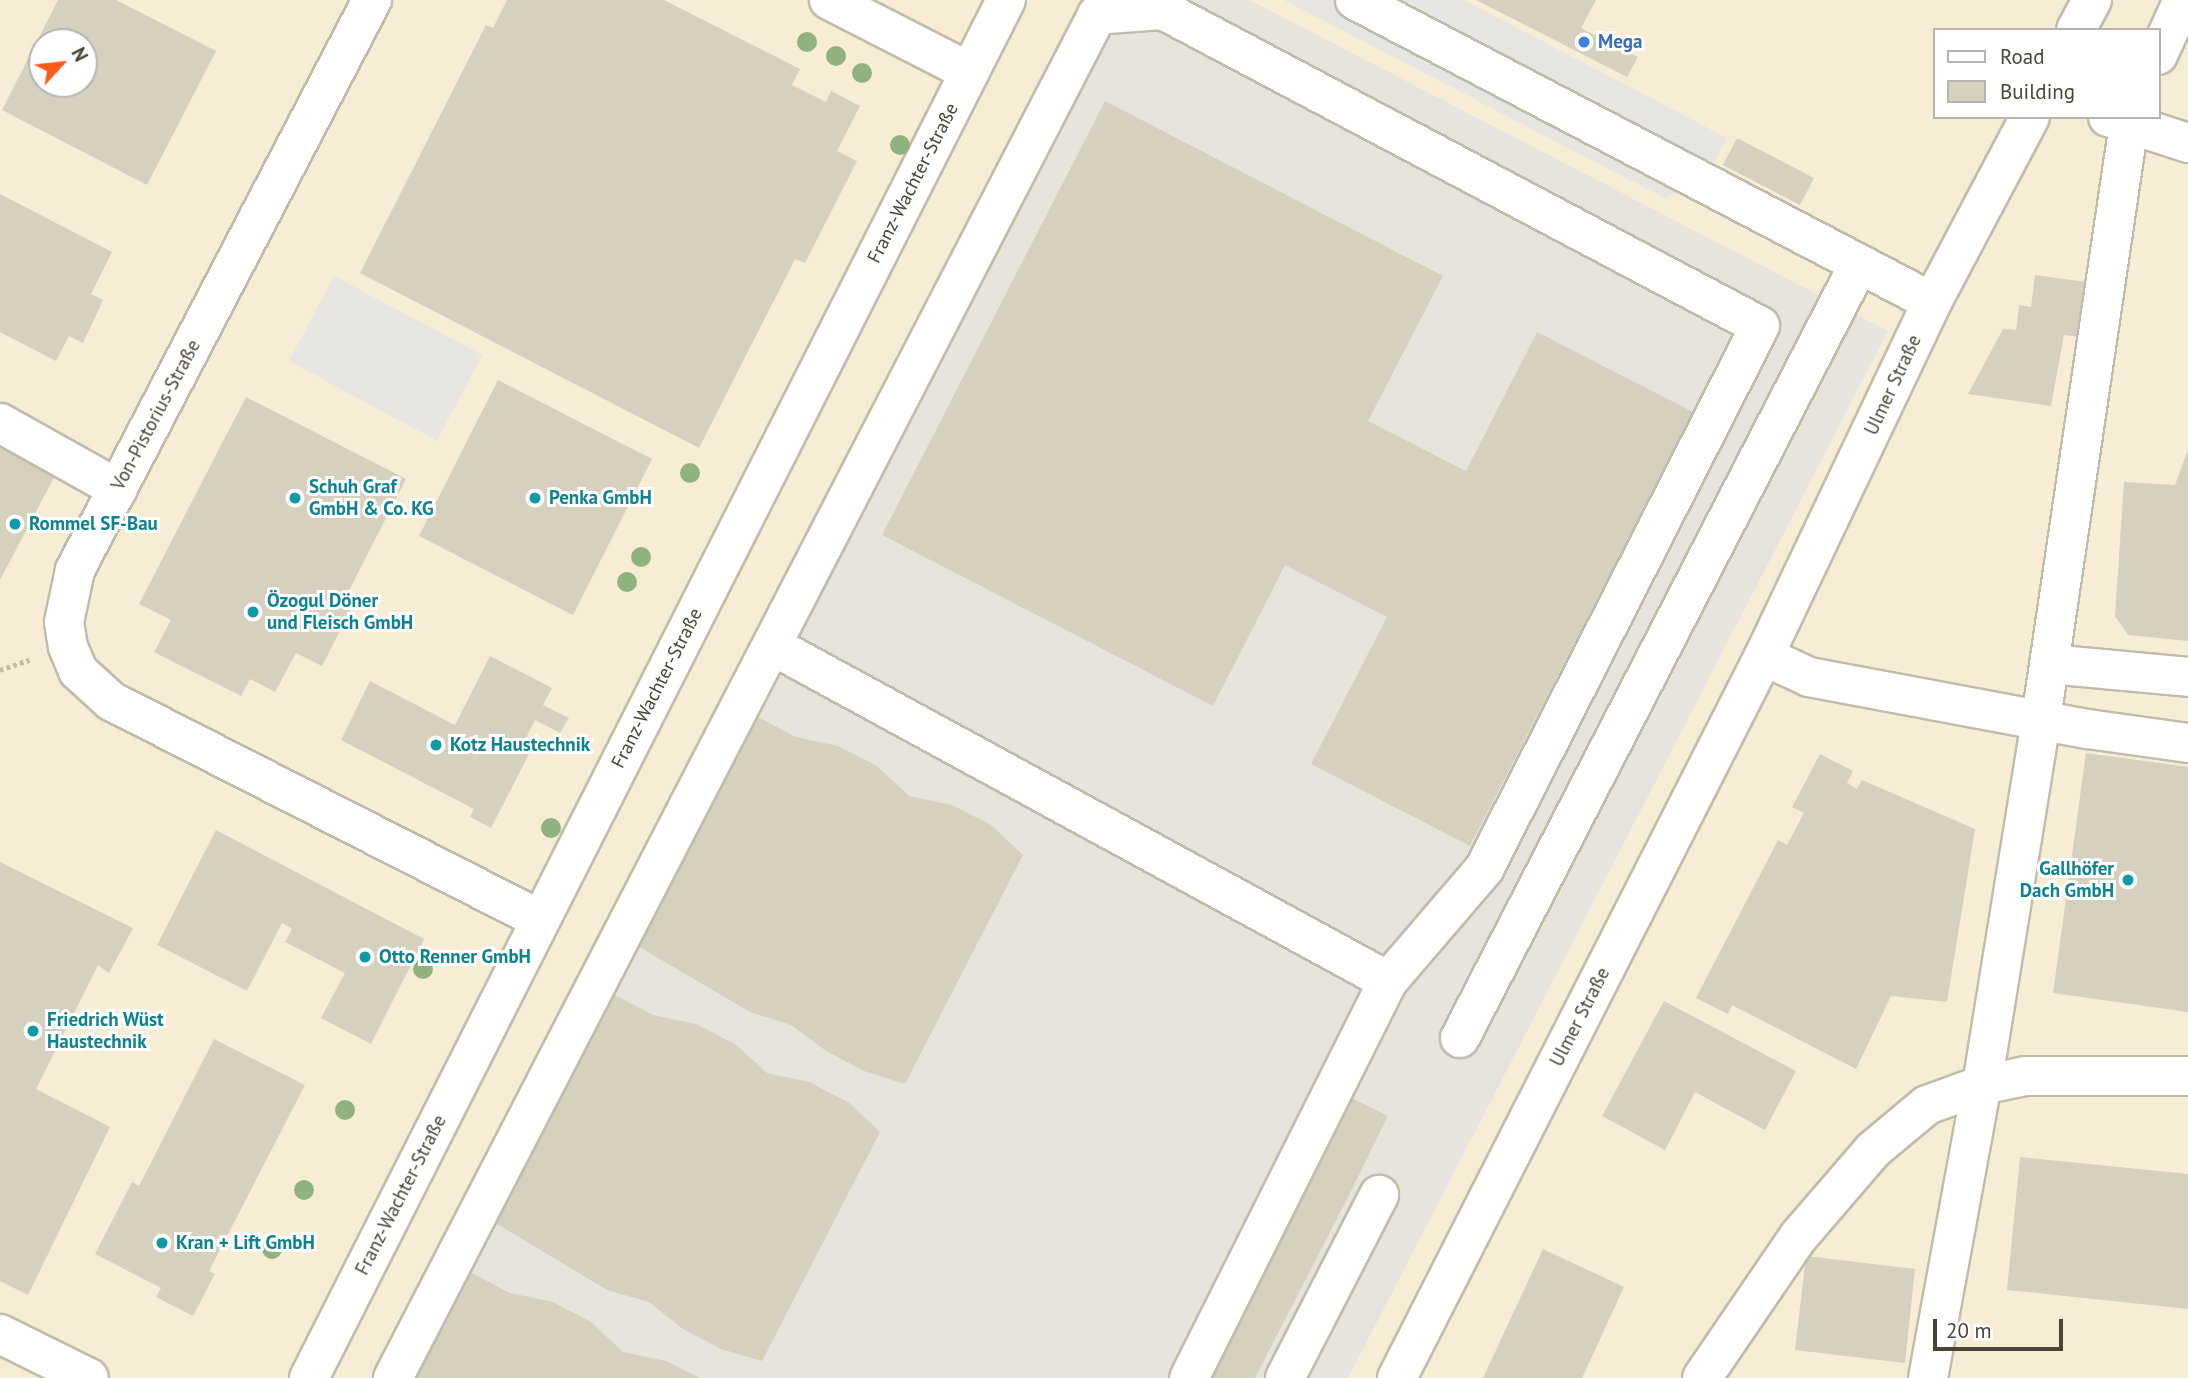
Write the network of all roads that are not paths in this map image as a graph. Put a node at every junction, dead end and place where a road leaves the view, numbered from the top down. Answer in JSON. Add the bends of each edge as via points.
{"nodes":[{"id":1,"x":372,"y":0,"type":"edge"},
{"id":2,"x":829,"y":0,"type":"edge"},
{"id":3,"x":1006,"y":0,"type":"edge"},
{"id":4,"x":1355,"y":0,"type":"edge"},
{"id":5,"x":2092,"y":0,"type":"edge"},
{"id":6,"x":2183,"y":0,"type":"edge"},
{"id":7,"x":1085,"y":8,"type":"edge"},
{"id":8,"x":2077,"y":28,"type":"edge"},
{"id":9,"x":2160,"y":51,"type":"edge"},
{"id":10,"x":970,"y":72,"type":"junction"},
{"id":11,"x":2029,"y":119,"type":"edge"},
{"id":12,"x":2121,"y":120,"type":"edge"},
{"id":13,"x":2188,"y":144,"type":"edge"},
{"id":14,"x":1859,"y":264,"type":"junction"},
{"id":15,"x":1932,"y":302,"type":"junction"},
{"id":16,"x":0,"y":423,"type":"edge"},
{"id":17,"x":118,"y":489,"type":"junction"},
{"id":18,"x":773,"y":646,"type":"junction"},
{"id":19,"x":1764,"y":656,"type":"junction"},
{"id":20,"x":2049,"y":664,"type":"junction"},
{"id":21,"x":2188,"y":677,"type":"edge"},
{"id":22,"x":2041,"y":719,"type":"junction"},
{"id":23,"x":2188,"y":743,"type":"edge"},
{"id":24,"x":539,"y":919,"type":"junction"},
{"id":25,"x":1388,"y":981,"type":"junction"},
{"id":26,"x":1460,"y":1038,"type":"dead end"},
{"id":27,"x":2188,"y":1076,"type":"edge"},
{"id":28,"x":1982,"y":1085,"type":"junction"},
{"id":29,"x":1379,"y":1195,"type":"dead end"},
{"id":30,"x":0,"y":1334,"type":"edge"},
{"id":31,"x":89,"y":1378,"type":"edge"},
{"id":32,"x":309,"y":1378,"type":"edge"},
{"id":33,"x":393,"y":1378,"type":"edge"},
{"id":34,"x":1189,"y":1378,"type":"edge"},
{"id":35,"x":1285,"y":1378,"type":"edge"},
{"id":36,"x":1397,"y":1378,"type":"edge"},
{"id":37,"x":1702,"y":1378,"type":"edge"},
{"id":38,"x":1928,"y":1378,"type":"edge"}],
"edges":[{"from":1,"to":17,"type":"street","name":"Von-Pistorius-Straße"},
{"from":2,"to":10,"type":"street"},
{"from":3,"to":10,"type":"street","name":"Franz-Wachter-Straße"},
{"from":4,"to":14,"type":"street"},
{"from":5,"to":8,"type":"street"},
{"from":6,"to":9,"type":"street"},
{"from":7,"to":18,"type":"street"},
{"from":7,"to":25,"type":"street","via":[[1163,10],[1760,326],[1484,869]]},
{"from":10,"to":24,"type":"street","name":"Franz-Wachter-Straße"},
{"from":11,"to":15,"type":"street","name":"Ulmer Straße"},
{"from":12,"to":13,"type":"street"},
{"from":12,"to":20,"type":"street"},
{"from":14,"to":15,"type":"street"},
{"from":14,"to":26,"type":"street"},
{"from":15,"to":19,"type":"street","name":"Ulmer Straße"},
{"from":16,"to":17,"type":"street"},
{"from":17,"to":24,"type":"street","name":"Von-Pistorius-Straße","via":[[75,570],[67,609],[68,646],[78,671],[111,701]]},
{"from":18,"to":25,"type":"street"},
{"from":18,"to":33,"type":"street"},
{"from":19,"to":22,"type":"street","via":[[1809,677]]},
{"from":19,"to":36,"type":"street","name":"Ulmer Straße"},
{"from":20,"to":21,"type":"street"},
{"from":20,"to":22,"type":"street"},
{"from":22,"to":23,"type":"street"},
{"from":22,"to":28,"type":"street"},
{"from":24,"to":32,"type":"street","name":"Franz-Wachter-Straße"},
{"from":25,"to":34,"type":"street"},
{"from":27,"to":28,"type":"street","via":[[2026,1076]]},
{"from":28,"to":37,"type":"street","via":[[1927,1105],[1873,1150],[1799,1236]]},
{"from":28,"to":38,"type":"street"},
{"from":29,"to":35,"type":"street"},
{"from":30,"to":31,"type":"street"}]}
